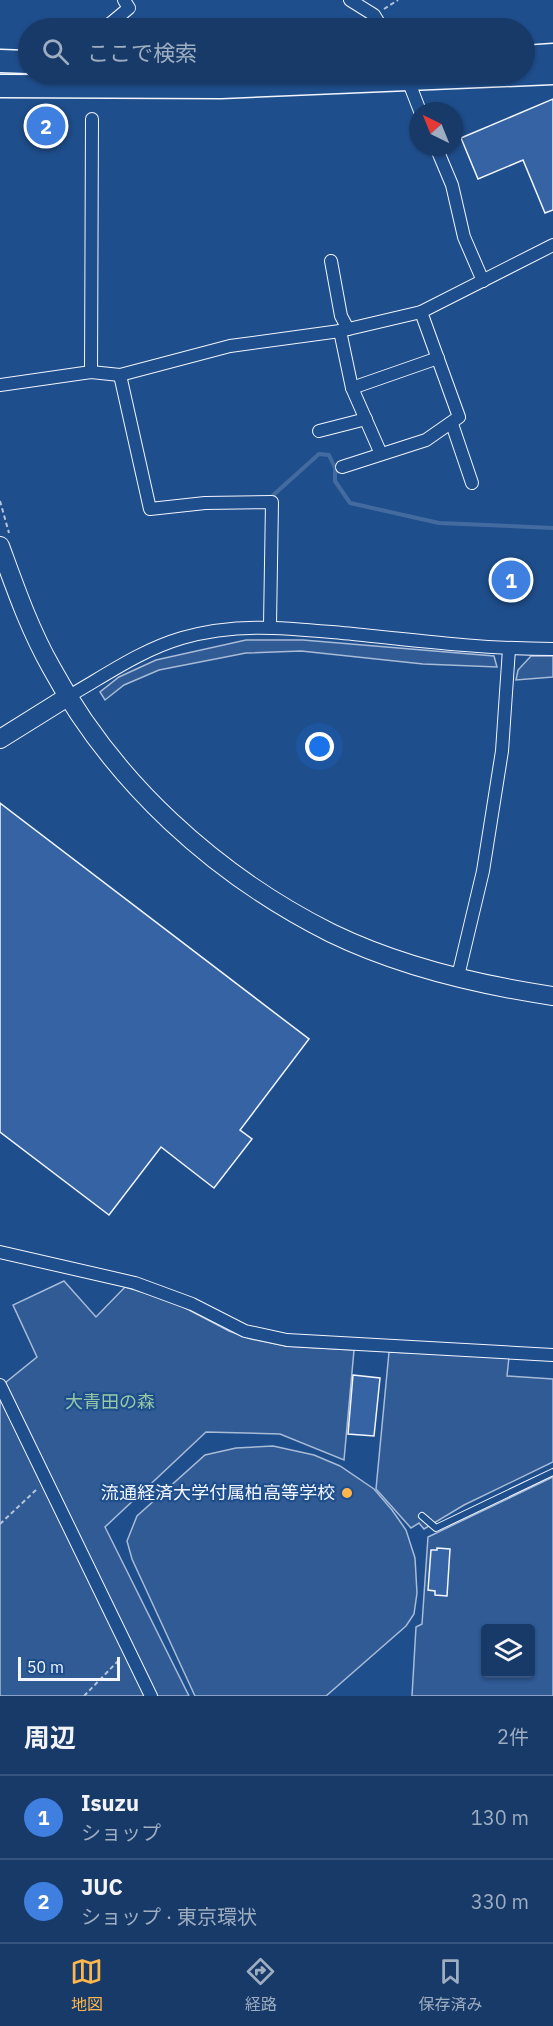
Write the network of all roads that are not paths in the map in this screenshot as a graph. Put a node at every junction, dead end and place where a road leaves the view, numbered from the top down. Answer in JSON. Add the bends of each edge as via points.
{"nodes":[{"id":1,"x":124,"y":0,"type":"edge"},
{"id":2,"x":350,"y":0,"type":"edge"},
{"id":3,"x":117,"y":18,"type":"edge"},
{"id":4,"x":376,"y":18,"type":"edge"},
{"id":5,"x":553,"y":55,"type":"edge"},
{"id":6,"x":535,"y":56,"type":"edge"},
{"id":7,"x":0,"y":61,"type":"edge"},
{"id":8,"x":18,"y":62,"type":"edge"},
{"id":9,"x":535,"y":73,"type":"edge"},
{"id":10,"x":553,"y":73,"type":"edge"},
{"id":11,"x":268,"y":84,"type":"edge"},
{"id":12,"x":410,"y":84,"type":"edge"},
{"id":13,"x":0,"y":86,"type":"edge"},
{"id":14,"x":417,"y":102,"type":"edge"},
{"id":15,"x":92,"y":119,"type":"dead end"},
{"id":16,"x":440,"y":156,"type":"edge"},
{"id":17,"x":553,"y":245,"type":"edge"},
{"id":18,"x":331,"y":261,"type":"dead end"},
{"id":19,"x":483,"y":281,"type":"junction"},
{"id":20,"x":421,"y":312,"type":"junction"},
{"id":21,"x":344,"y":330,"type":"junction"},
{"id":22,"x":438,"y":358,"type":"junction"},
{"id":23,"x":91,"y":372,"type":"junction"},
{"id":24,"x":120,"y":375,"type":"junction"},
{"id":25,"x":0,"y":385,"type":"edge"},
{"id":26,"x":352,"y":388,"type":"junction"},
{"id":27,"x":366,"y":419,"type":"junction"},
{"id":28,"x":452,"y":424,"type":"junction"},
{"id":29,"x":319,"y":431,"type":"dead end"},
{"id":30,"x":381,"y":454,"type":"junction"},
{"id":31,"x":342,"y":467,"type":"dead end"},
{"id":32,"x":472,"y":483,"type":"dead end"},
{"id":33,"x":6,"y":543,"type":"edge"},
{"id":34,"x":270,"y":626,"type":"junction"},
{"id":35,"x":509,"y":649,"type":"junction"},
{"id":36,"x":553,"y":649,"type":"edge"},
{"id":37,"x":69,"y":696,"type":"junction"},
{"id":38,"x":0,"y":739,"type":"edge"},
{"id":39,"x":458,"y":976,"type":"junction"},
{"id":40,"x":553,"y":996,"type":"edge"},
{"id":41,"x":0,"y":1252,"type":"edge"},
{"id":42,"x":553,"y":1355,"type":"edge"},
{"id":43,"x":0,"y":1384,"type":"edge"},
{"id":44,"x":553,"y":1472,"type":"edge"},
{"id":45,"x":422,"y":1516,"type":"dead end"},
{"id":46,"x":151,"y":1696,"type":"edge"}],
"edges":[{"from":1,"to":3,"type":"street","via":[[129,8]]},
{"from":2,"to":4,"type":"street"},
{"from":5,"to":6,"type":"highway"},
{"from":7,"to":8,"type":"highway"},
{"from":9,"to":10,"type":"highway"},
{"from":11,"to":13,"type":"highway"},
{"from":12,"to":14,"type":"street"},
{"from":15,"to":23,"type":"street"},
{"from":16,"to":19,"type":"street","via":[[452,185],[464,237]]},
{"from":17,"to":19,"type":"street"},
{"from":18,"to":21,"type":"street"},
{"from":19,"to":20,"type":"street"},
{"from":20,"to":21,"type":"street"},
{"from":20,"to":22,"type":"street"},
{"from":21,"to":24,"type":"street","via":[[230,346]]},
{"from":21,"to":26,"type":"street"},
{"from":22,"to":26,"type":"street"},
{"from":22,"to":28,"type":"street","via":[[459,417]]},
{"from":23,"to":24,"type":"street"},
{"from":23,"to":25,"type":"street"},
{"from":24,"to":34,"type":"street","via":[[150,509],[272,502]]},
{"from":26,"to":27,"type":"street"},
{"from":27,"to":29,"type":"street"},
{"from":27,"to":30,"type":"street"},
{"from":28,"to":30,"type":"street","via":[[426,440]]},
{"from":28,"to":32,"type":"street"},
{"from":30,"to":31,"type":"street"},
{"from":33,"to":37,"type":"street","via":[[30,626]]},
{"from":34,"to":35,"type":"street"},
{"from":34,"to":37,"type":"street","via":[[224,629],[182,638],[139,655]]},
{"from":35,"to":36,"type":"street"},
{"from":35,"to":39,"type":"street","via":[[502,751],[483,871]]},
{"from":37,"to":38,"type":"street"},
{"from":37,"to":39,"type":"street","via":[[128,778],[159,811],[228,870],[332,934]]},
{"from":39,"to":40,"type":"street"},
{"from":41,"to":42,"type":"street","via":[[135,1283],[192,1304],[245,1331],[287,1340]]},
{"from":43,"to":46,"type":"street"},
{"from":44,"to":45,"type":"lane","via":[[436,1528]]}]}
